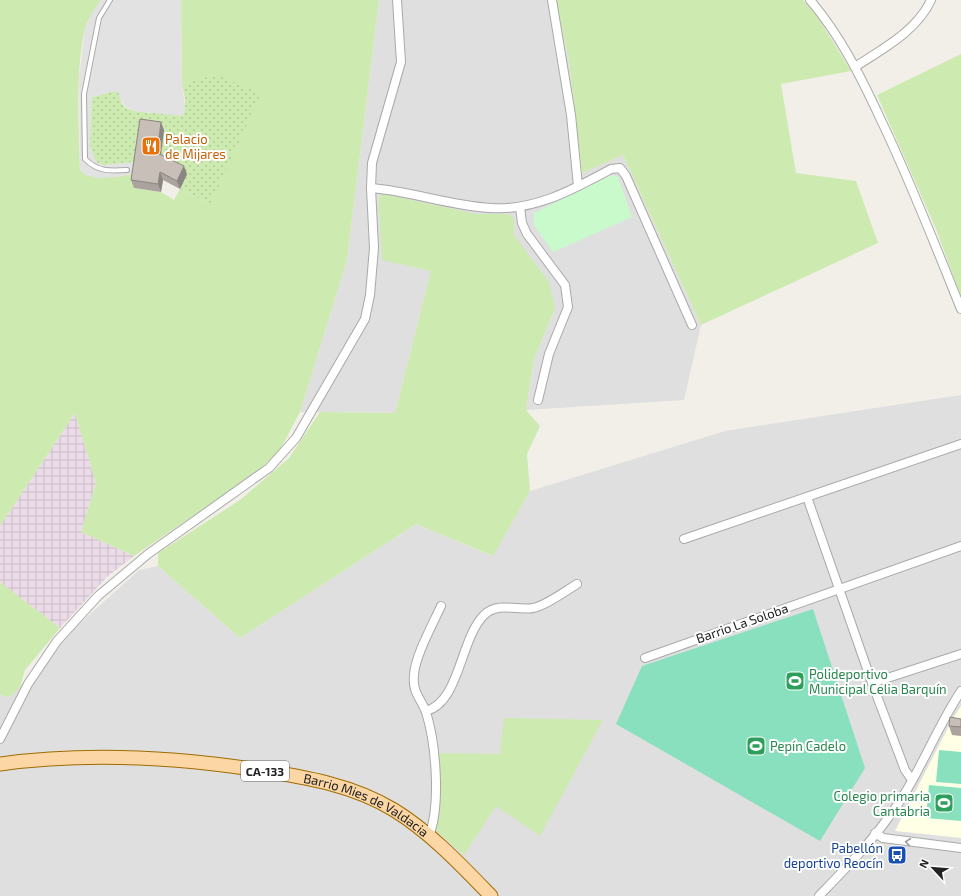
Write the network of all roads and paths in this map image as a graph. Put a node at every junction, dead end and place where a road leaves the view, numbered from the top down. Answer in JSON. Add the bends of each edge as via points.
{"nodes":[{"id":1,"x":110,"y":0,"type":"edge"},
{"id":2,"x":397,"y":0,"type":"edge"},
{"id":3,"x":552,"y":0,"type":"edge"},
{"id":4,"x":810,"y":0,"type":"edge"},
{"id":5,"x":931,"y":0,"type":"edge"},
{"id":6,"x":855,"y":67,"type":"junction"},
{"id":7,"x":127,"y":170,"type":"dead end"},
{"id":8,"x":578,"y":186,"type":"junction"},
{"id":9,"x":371,"y":188,"type":"junction"},
{"id":10,"x":520,"y":207,"type":"junction"},
{"id":11,"x":961,"y":309,"type":"edge"},
{"id":12,"x":692,"y":325,"type":"dead end"},
{"id":13,"x":538,"y":400,"type":"dead end"},
{"id":14,"x":961,"y":444,"type":"edge"},
{"id":15,"x":807,"y":497,"type":"junction"},
{"id":16,"x":684,"y":539,"type":"dead end"},
{"id":17,"x":961,"y":546,"type":"edge"},
{"id":18,"x":576,"y":584,"type":"dead end"},
{"id":19,"x":839,"y":589,"type":"junction"},
{"id":20,"x":441,"y":606,"type":"dead end"},
{"id":21,"x":961,"y":654,"type":"edge"},
{"id":22,"x":645,"y":658,"type":"dead end"},
{"id":23,"x":872,"y":683,"type":"junction"},
{"id":24,"x":961,"y":691,"type":"edge"},
{"id":25,"x":426,"y":711,"type":"junction"},
{"id":26,"x":0,"y":739,"type":"edge"},
{"id":27,"x":0,"y":764,"type":"edge"},
{"id":28,"x":912,"y":780,"type":"junction"},
{"id":29,"x":875,"y":833,"type":"junction"},
{"id":30,"x":429,"y":836,"type":"junction"},
{"id":31,"x":961,"y":848,"type":"edge"},
{"id":32,"x":491,"y":896,"type":"edge"},
{"id":33,"x":819,"y":896,"type":"edge"}],
"edges":[{"from":1,"to":7,"type":"lane","via":[[99,18],[84,94],[85,159],[101,170]]},
{"from":2,"to":9,"type":"street","via":[[401,62],[372,163]]},
{"from":3,"to":8,"type":"street","via":[[571,116]]},
{"from":4,"to":6,"type":"street","via":[[822,14]]},
{"from":5,"to":6,"type":"street","via":[[920,19],[903,34]]},
{"from":6,"to":11,"type":"street","via":[[924,214]]},
{"from":8,"to":10,"type":"street","via":[[549,199]]},
{"from":8,"to":12,"type":"street","via":[[615,168],[620,168],[624,172]]},
{"from":9,"to":10,"type":"street","via":[[391,189],[491,208]]},
{"from":9,"to":26,"type":"street","via":[[374,248],[365,319],[296,438],[269,468],[148,554],[98,596],[53,647],[28,684]]},
{"from":10,"to":13,"type":"street","via":[[522,223],[527,234],[565,285],[568,307],[549,354]]},
{"from":14,"to":15,"type":"street"},
{"from":15,"to":16,"type":"street"},
{"from":15,"to":19,"type":"street"},
{"from":17,"to":19,"type":"street","name":"Barrio La Soloba"},
{"from":18,"to":25,"type":"street","via":[[536,608],[505,607],[483,615],[443,700],[433,709]]},
{"from":19,"to":22,"type":"street","name":"Barrio La Soloba"},
{"from":19,"to":23,"type":"street"},
{"from":20,"to":25,"type":"street","via":[[414,674],[416,695]]},
{"from":21,"to":23,"type":"street"},
{"from":23,"to":28,"type":"street","via":[[905,770]]},
{"from":24,"to":28,"type":"street"},
{"from":25,"to":30,"type":"street","via":[[435,762],[435,810]]},
{"from":27,"to":30,"type":"main road","name":"Barrio Mies de Valdacia","number":"CA-133","via":[[64,758],[140,758],[216,764],[297,776],[330,783],[366,795],[394,810]]},
{"from":28,"to":29,"type":"street","via":[[888,819]]},
{"from":31,"to":29,"type":"street","one_way":true,"via":[[883,838]]},
{"from":29,"to":33,"type":"street"},
{"from":30,"to":32,"type":"main road","name":"Barrio Mies de Valdacia","number":"CA-133"}]}
